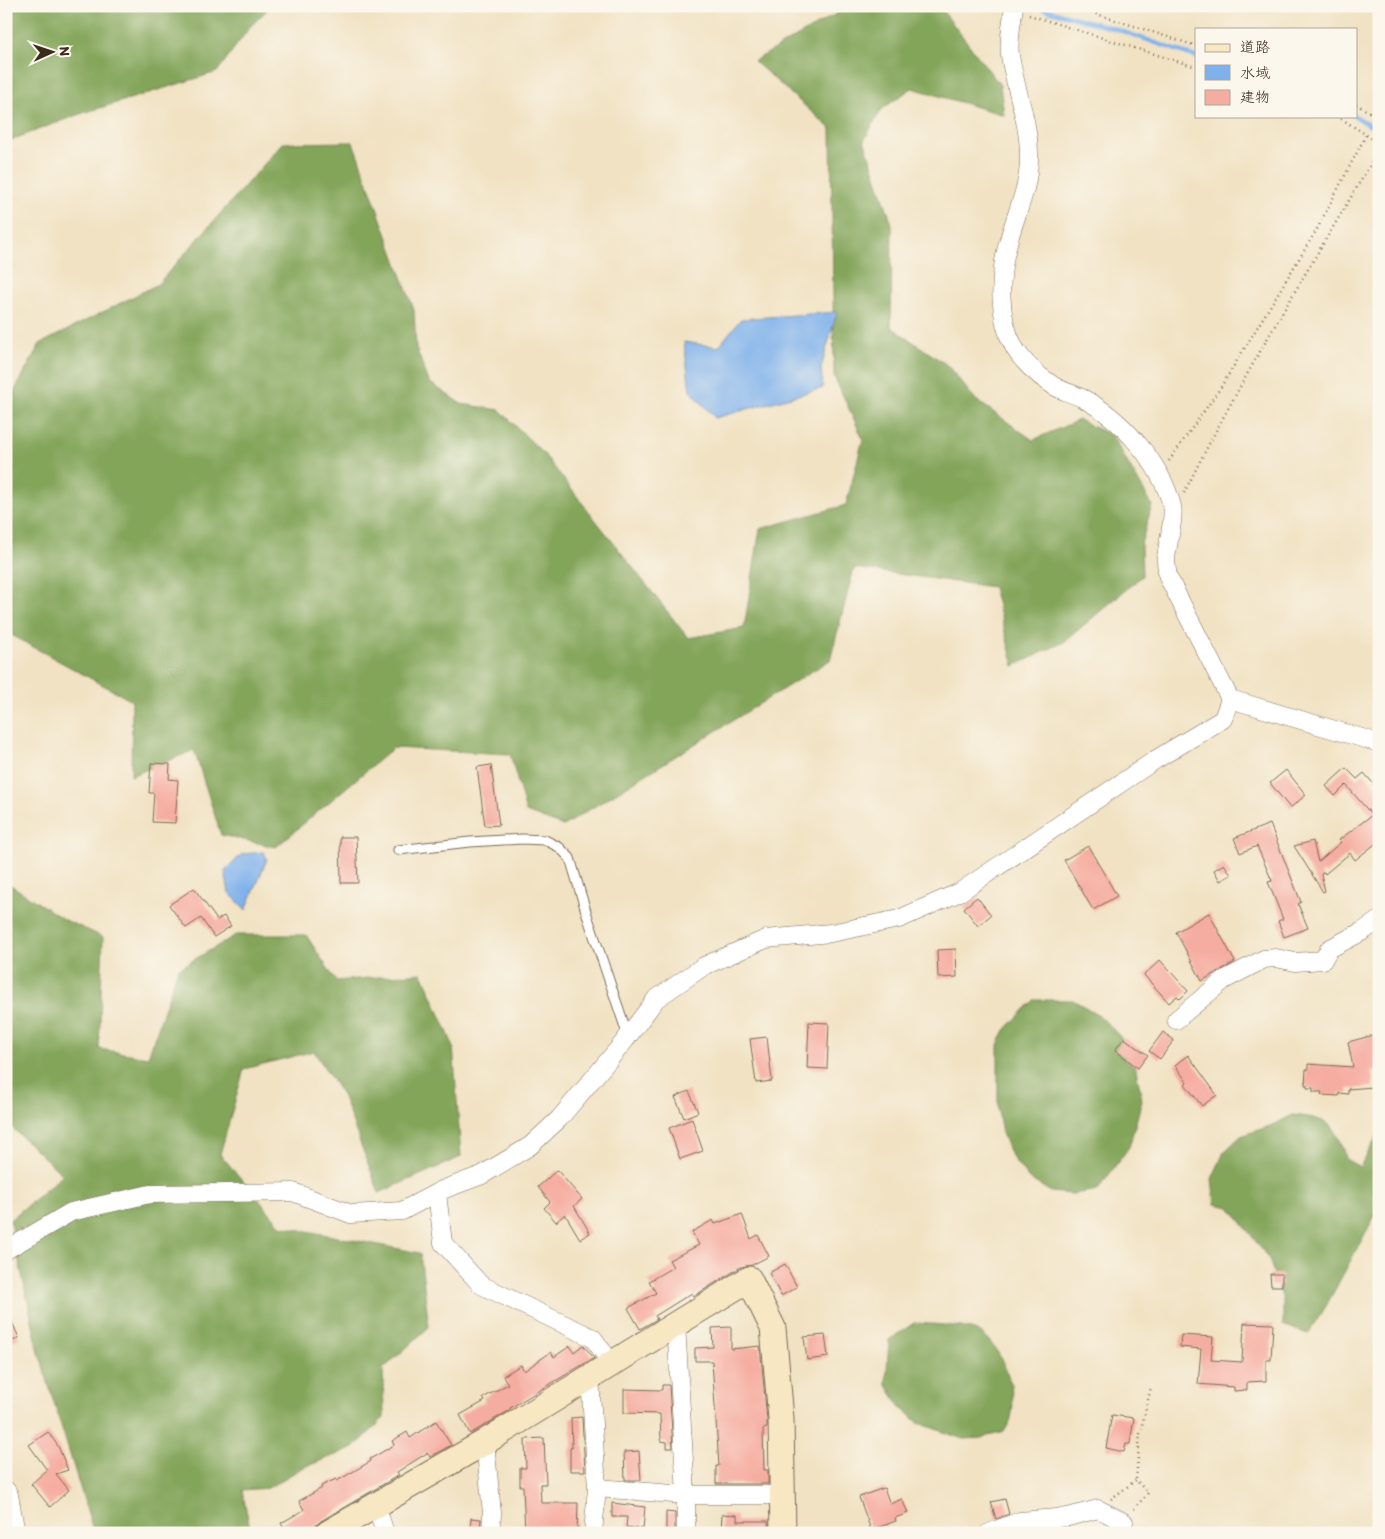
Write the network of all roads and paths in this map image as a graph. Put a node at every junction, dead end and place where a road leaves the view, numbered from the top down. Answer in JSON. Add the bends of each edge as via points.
{"nodes":[{"id":1,"x":1072,"y":6,"type":"edge"},
{"id":2,"x":1014,"y":8,"type":"edge"},
{"id":3,"x":1195,"y":46,"type":"edge"},
{"id":4,"x":1195,"y":66,"type":"edge"},
{"id":5,"x":1358,"y":105,"type":"edge"},
{"id":6,"x":1340,"y":118,"type":"edge"},
{"id":7,"x":1379,"y":118,"type":"edge"},
{"id":8,"x":1366,"y":135,"type":"junction"},
{"id":9,"x":1379,"y":143,"type":"edge"},
{"id":10,"x":1373,"y":160,"type":"dead end"},
{"id":11,"x":1159,"y":475,"type":"junction"},
{"id":12,"x":1173,"y":508,"type":"junction"},
{"id":13,"x":1230,"y":699,"type":"junction"},
{"id":14,"x":1379,"y":743,"type":"edge"},
{"id":15,"x":398,"y":850,"type":"dead end"},
{"id":16,"x":1379,"y":920,"type":"edge"},
{"id":17,"x":1176,"y":1020,"type":"dead end"},
{"id":18,"x":628,"y":1036,"type":"junction"},
{"id":19,"x":437,"y":1193,"type":"junction"},
{"id":20,"x":6,"y":1250,"type":"edge"},
{"id":21,"x":676,"y":1324,"type":"junction"},
{"id":22,"x":612,"y":1364,"type":"junction"},
{"id":23,"x":590,"y":1378,"type":"junction"},
{"id":24,"x":1151,"y":1387,"type":"dead end"},
{"id":25,"x":485,"y":1442,"type":"junction"},
{"id":26,"x":1136,"y":1480,"type":"junction"},
{"id":27,"x":597,"y":1488,"type":"junction"},
{"id":28,"x":6,"y":1490,"type":"edge"},
{"id":29,"x":686,"y":1495,"type":"junction"},
{"id":30,"x":782,"y":1495,"type":"junction"},
{"id":31,"x":376,"y":1504,"type":"junction"},
{"id":32,"x":1098,"y":1509,"type":"junction"},
{"id":33,"x":1124,"y":1522,"type":"joint"},
{"id":34,"x":16,"y":1533,"type":"edge"},
{"id":35,"x":328,"y":1533,"type":"edge"},
{"id":36,"x":385,"y":1533,"type":"edge"},
{"id":37,"x":491,"y":1533,"type":"edge"},
{"id":38,"x":593,"y":1533,"type":"edge"},
{"id":39,"x":686,"y":1533,"type":"edge"},
{"id":40,"x":783,"y":1533,"type":"edge"},
{"id":41,"x":989,"y":1533,"type":"edge"}],
"edges":[{"from":1,"to":3,"type":"path"},
{"from":2,"to":4,"type":"path"},
{"from":2,"to":11,"type":"street","via":[[1010,54],[1025,117],[1029,159],[1025,190],[1007,246],[1002,274],[1001,295],[1006,326],[1014,348],[1031,368],[1052,385],[1111,416],[1136,442]]},
{"from":5,"to":7,"type":"path"},
{"from":6,"to":8,"type":"path"},
{"from":8,"to":9,"type":"path"},
{"from":8,"to":11,"type":"path","via":[[1316,231],[1226,379]]},
{"from":10,"to":12,"type":"path","via":[[1287,304],[1213,435],[1183,496]]},
{"from":11,"to":12,"type":"street"},
{"from":12,"to":13,"type":"street","via":[[1166,561],[1168,577]]},
{"from":13,"to":14,"type":"street"},
{"from":13,"to":18,"type":"street","via":[[1223,719],[1155,760],[960,892],[899,919],[831,933],[766,939],[704,966],[656,999]]},
{"from":15,"to":18,"type":"lane","via":[[522,839],[545,840],[559,846],[570,858]]},
{"from":16,"to":17,"type":"street","via":[[1330,949],[1323,960],[1264,959],[1224,980]]},
{"from":18,"to":19,"type":"street","via":[[559,1119],[530,1146],[482,1175]]},
{"from":19,"to":20,"type":"street","via":[[402,1211],[351,1214],[292,1192],[150,1194],[70,1212]]},
{"from":19,"to":22,"type":"street","via":[[443,1243],[481,1285],[592,1338]]},
{"from":21,"to":22,"type":"street"},
{"from":21,"to":29,"type":"street"},
{"from":21,"to":30,"type":"street","via":[[749,1279],[773,1328]]},
{"from":22,"to":23,"type":"street"},
{"from":23,"to":25,"type":"street"},
{"from":23,"to":27,"type":"street"},
{"from":24,"to":26,"type":"path","via":[[1140,1434]]},
{"from":25,"to":31,"type":"street"},
{"from":25,"to":37,"type":"street"},
{"from":26,"to":32,"type":"path"},
{"from":26,"to":33,"type":"path","via":[[1148,1493]]},
{"from":27,"to":29,"type":"street"},
{"from":27,"to":38,"type":"street"},
{"from":28,"to":34,"type":"street"},
{"from":29,"to":30,"type":"street"},
{"from":29,"to":39,"type":"street"},
{"from":30,"to":40,"type":"street"},
{"from":31,"to":35,"type":"street"},
{"from":31,"to":36,"type":"street"},
{"from":32,"to":33,"type":"street"},
{"from":32,"to":41,"type":"street","via":[[1068,1517],[1020,1521]]}]}
